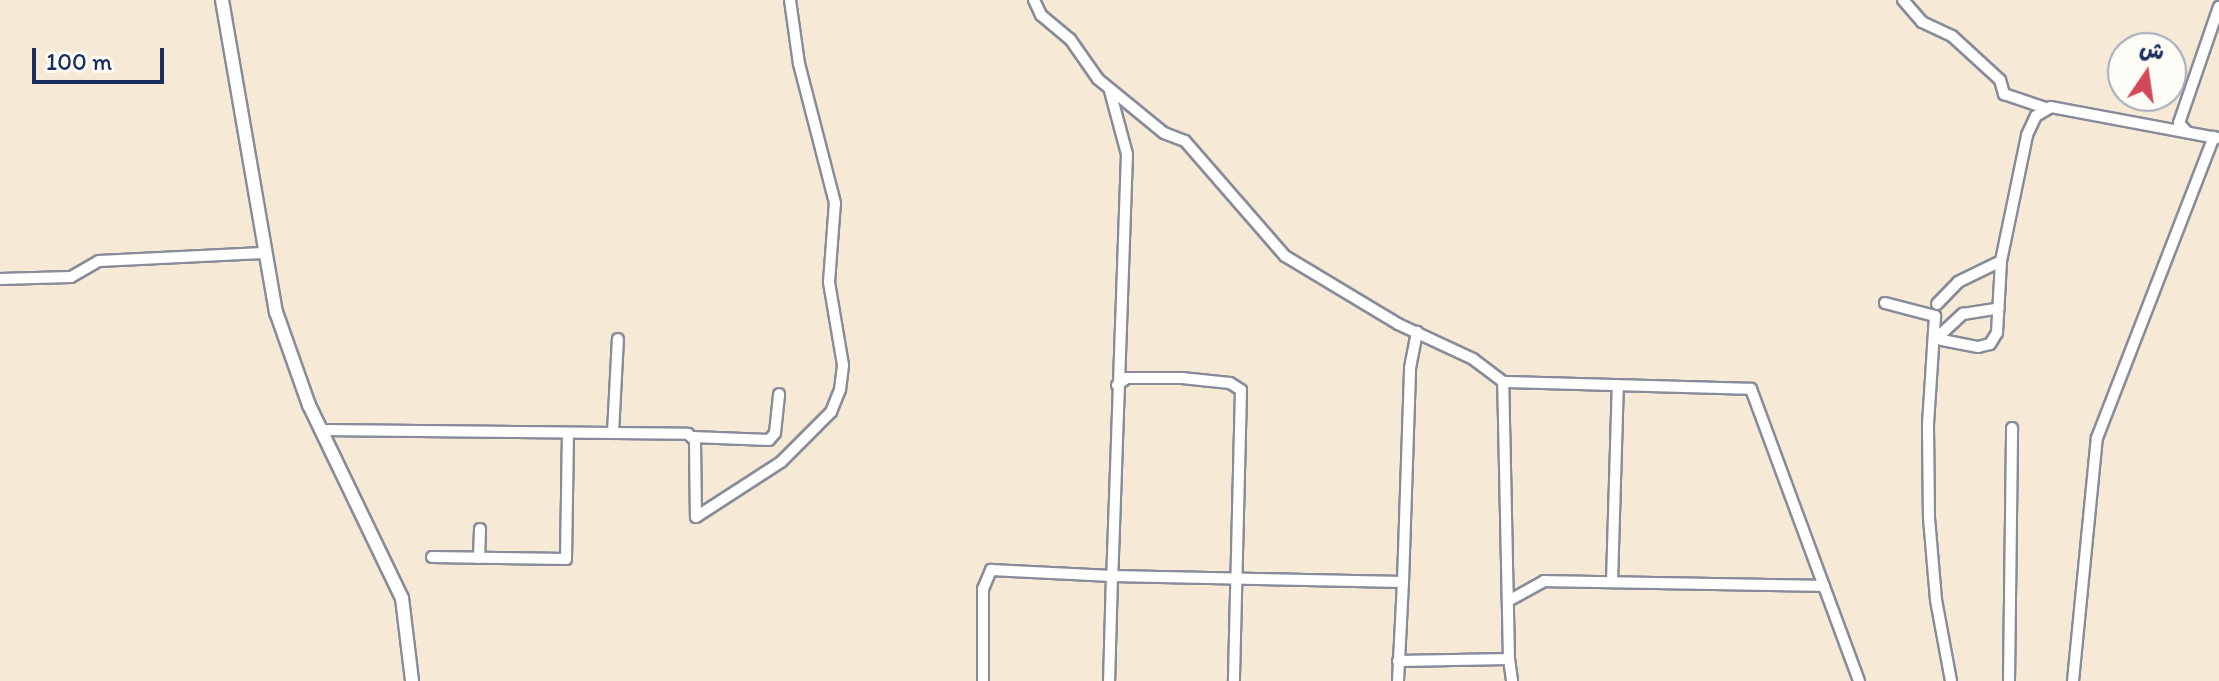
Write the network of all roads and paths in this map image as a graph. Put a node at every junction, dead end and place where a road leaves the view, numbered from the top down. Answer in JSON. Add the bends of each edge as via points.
{"nodes":[{"id":1,"x":222,"y":0,"type":"edge"},
{"id":2,"x":790,"y":0,"type":"edge"},
{"id":3,"x":1034,"y":0,"type":"edge"},
{"id":4,"x":1903,"y":0,"type":"edge"},
{"id":5,"x":2219,"y":7,"type":"edge"},
{"id":6,"x":1110,"y":91,"type":"junction"},
{"id":7,"x":2048,"y":109,"type":"junction"},
{"id":8,"x":2187,"y":132,"type":"junction"},
{"id":9,"x":2217,"y":138,"type":"edge"},
{"id":10,"x":263,"y":253,"type":"junction"},
{"id":11,"x":2001,"y":261,"type":"junction"},
{"id":12,"x":0,"y":279,"type":"edge"},
{"id":13,"x":1885,"y":303,"type":"dead end"},
{"id":14,"x":1937,"y":304,"type":"dead end"},
{"id":15,"x":1999,"y":308,"type":"junction"},
{"id":16,"x":1417,"y":332,"type":"junction"},
{"id":17,"x":1937,"y":333,"type":"junction"},
{"id":18,"x":618,"y":339,"type":"dead end"},
{"id":19,"x":1503,"y":382,"type":"junction"},
{"id":20,"x":1117,"y":385,"type":"junction"},
{"id":21,"x":1618,"y":385,"type":"junction"},
{"id":22,"x":779,"y":394,"type":"dead end"},
{"id":23,"x":2012,"y":428,"type":"dead end"},
{"id":24,"x":321,"y":430,"type":"junction"},
{"id":25,"x":568,"y":433,"type":"junction"},
{"id":26,"x":613,"y":433,"type":"junction"},
{"id":27,"x":692,"y":437,"type":"junction"},
{"id":28,"x":480,"y":529,"type":"dead end"},
{"id":29,"x":432,"y":557,"type":"dead end"},
{"id":30,"x":479,"y":558,"type":"junction"},
{"id":31,"x":1112,"y":576,"type":"junction"},
{"id":32,"x":1237,"y":580,"type":"junction"},
{"id":33,"x":1403,"y":582,"type":"junction"},
{"id":34,"x":1612,"y":582,"type":"junction"},
{"id":35,"x":1824,"y":586,"type":"junction"},
{"id":36,"x":1510,"y":600,"type":"junction"},
{"id":37,"x":1509,"y":659,"type":"junction"},
{"id":38,"x":1398,"y":661,"type":"junction"},
{"id":39,"x":412,"y":681,"type":"edge"},
{"id":40,"x":983,"y":681,"type":"edge"},
{"id":41,"x":1109,"y":681,"type":"edge"},
{"id":42,"x":1234,"y":681,"type":"edge"},
{"id":43,"x":1398,"y":681,"type":"edge"},
{"id":44,"x":1512,"y":681,"type":"edge"},
{"id":45,"x":1859,"y":681,"type":"edge"},
{"id":46,"x":1951,"y":681,"type":"edge"},
{"id":47,"x":2009,"y":681,"type":"edge"},
{"id":48,"x":2073,"y":681,"type":"edge"}],
"edges":[{"from":1,"to":10,"type":"street"},
{"from":2,"to":27,"type":"street","via":[[799,64],[835,203],[829,282],[843,365],[840,390],[831,412],[781,462],[696,517]]},
{"from":3,"to":6,"type":"street","via":[[1046,21],[1070,39]]},
{"from":4,"to":7,"type":"street","via":[[1922,22],[1952,36],[2000,80],[2004,94]]},
{"from":5,"to":8,"type":"street","via":[[2179,123]]},
{"from":6,"to":16,"type":"street","via":[[1164,133],[1185,141],[1285,256]]},
{"from":6,"to":20,"type":"street","via":[[1127,154]]},
{"from":7,"to":8,"type":"street"},
{"from":7,"to":11,"type":"street","via":[[2036,116],[2027,135]]},
{"from":8,"to":9,"type":"street"},
{"from":9,"to":48,"type":"street","via":[[2097,438]]},
{"from":10,"to":12,"type":"street","via":[[99,261],[71,277]]},
{"from":10,"to":24,"type":"street","via":[[276,312]]},
{"from":11,"to":14,"type":"street","via":[[1958,282]]},
{"from":11,"to":15,"type":"street"},
{"from":13,"to":17,"type":"street","via":[[1935,316]]},
{"from":15,"to":17,"type":"street","via":[[1963,314]]},
{"from":15,"to":17,"type":"street","via":[[1997,333],[1990,344],[1978,347]]},
{"from":16,"to":19,"type":"street","via":[[1473,359]]},
{"from":16,"to":33,"type":"street","via":[[1410,368]]},
{"from":17,"to":46,"type":"street","via":[[1929,518],[1936,600]]},
{"from":18,"to":26,"type":"street"},
{"from":19,"to":21,"type":"street"},
{"from":19,"to":36,"type":"street"},
{"from":20,"to":31,"type":"street"},
{"from":20,"to":32,"type":"street","via":[[1127,378],[1182,378],[1230,383],[1241,390]]},
{"from":21,"to":34,"type":"street"},
{"from":21,"to":35,"type":"street","via":[[1751,389]]},
{"from":22,"to":27,"type":"street","via":[[775,433],[769,440]]},
{"from":23,"to":47,"type":"street"},
{"from":24,"to":25,"type":"street"},
{"from":24,"to":39,"type":"street","via":[[402,598]]},
{"from":25,"to":26,"type":"street"},
{"from":25,"to":30,"type":"street","via":[[566,559]]},
{"from":26,"to":27,"type":"street"},
{"from":28,"to":30,"type":"street"},
{"from":29,"to":30,"type":"street"},
{"from":31,"to":32,"type":"street"},
{"from":31,"to":40,"type":"street","via":[[991,570],[983,589]]},
{"from":31,"to":41,"type":"street"},
{"from":32,"to":33,"type":"street"},
{"from":32,"to":42,"type":"street"},
{"from":33,"to":38,"type":"street"},
{"from":34,"to":35,"type":"street"},
{"from":34,"to":36,"type":"street","via":[[1544,581]]},
{"from":35,"to":45,"type":"street"},
{"from":36,"to":37,"type":"street"},
{"from":37,"to":38,"type":"street"},
{"from":37,"to":44,"type":"street"},
{"from":38,"to":43,"type":"street"}]}
